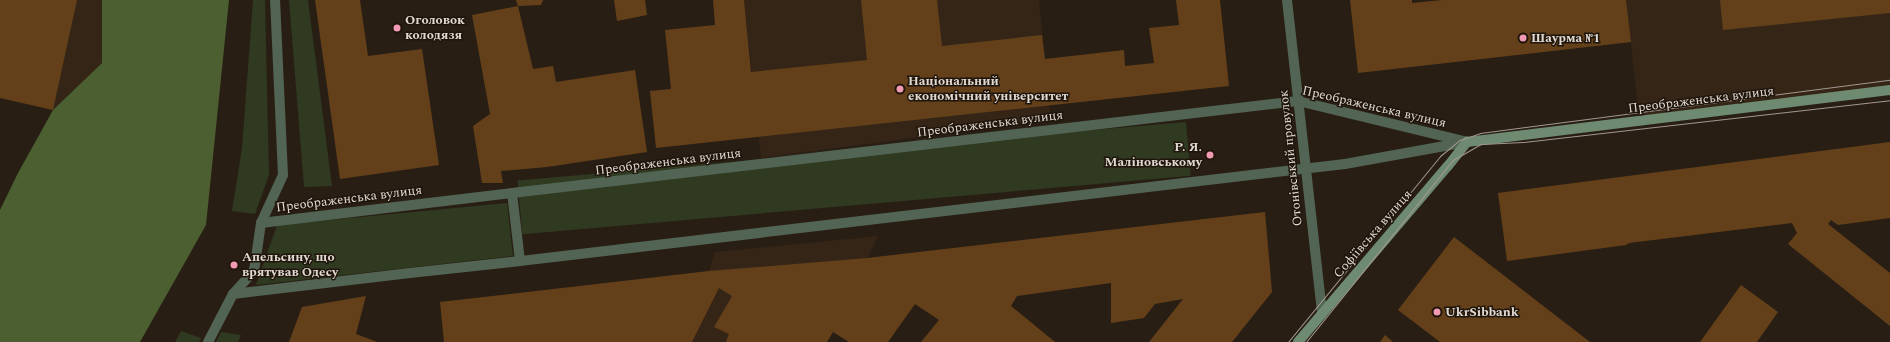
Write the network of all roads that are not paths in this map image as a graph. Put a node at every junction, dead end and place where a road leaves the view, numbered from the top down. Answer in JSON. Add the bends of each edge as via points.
{"nodes":[{"id":1,"x":274,"y":0,"type":"edge"},
{"id":2,"x":1287,"y":0,"type":"edge"},
{"id":3,"x":1890,"y":90,"type":"edge"},
{"id":4,"x":1298,"y":101,"type":"junction"},
{"id":5,"x":1467,"y":142,"type":"junction"},
{"id":6,"x":1305,"y":169,"type":"junction"},
{"id":7,"x":512,"y":193,"type":"junction"},
{"id":8,"x":261,"y":223,"type":"junction"},
{"id":9,"x":520,"y":261,"type":"junction"},
{"id":10,"x":233,"y":294,"type":"junction"},
{"id":11,"x":1322,"y":314,"type":"junction"},
{"id":12,"x":208,"y":342,"type":"edge"},
{"id":13,"x":1298,"y":342,"type":"edge"}],
"edges":[{"from":1,"to":8,"type":"street","via":[[283,175]]},
{"from":2,"to":4,"type":"street","name":"Отонівський провулок"},
{"from":3,"to":5,"type":"main road","name":"Преображенська вулиця"},
{"from":4,"to":5,"type":"street","name":"Преображенська вулиця"},
{"from":4,"to":6,"type":"street","name":"Отонівський провулок"},
{"from":4,"to":7,"type":"street","name":"Преображенська вулиця"},
{"from":5,"to":6,"type":"street","name":"Преображенська вулиця"},
{"from":5,"to":11,"type":"main road","name":"Софіївська вулиця"},
{"from":6,"to":9,"type":"street","name":"Преображенська вулиця"},
{"from":6,"to":11,"type":"street","name":"Отонівський провулок"},
{"from":7,"to":8,"type":"street","name":"Преображенська вулиця"},
{"from":7,"to":9,"type":"street"},
{"from":8,"to":10,"type":"street","via":[[254,272]]},
{"from":9,"to":10,"type":"street","name":"Преображенська вулиця"},
{"from":10,"to":12,"type":"street"},
{"from":11,"to":13,"type":"main road","name":"Софіївська вулиця"}]}
